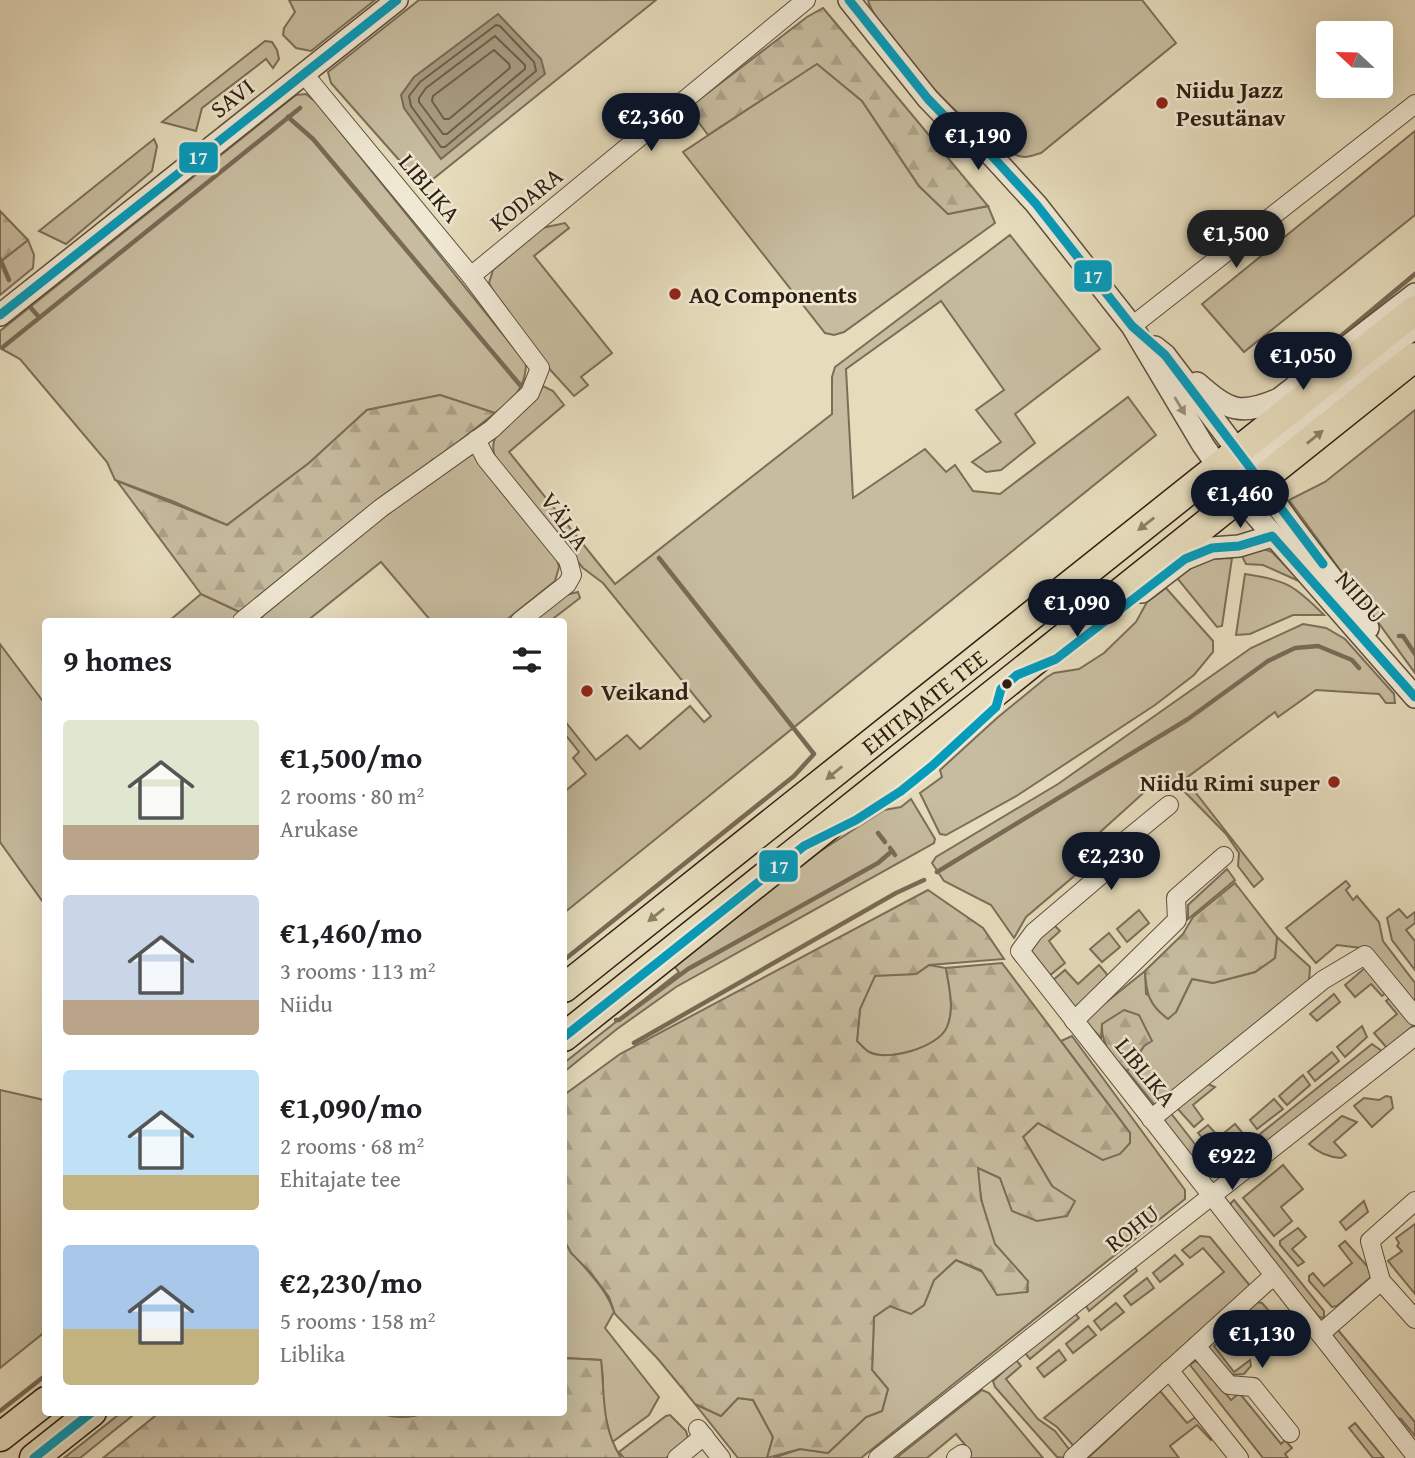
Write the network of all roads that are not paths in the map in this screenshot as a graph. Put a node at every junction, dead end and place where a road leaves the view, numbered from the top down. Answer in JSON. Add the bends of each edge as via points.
{"nodes":[{"id":1,"x":397,"y":0,"type":"edge"},
{"id":2,"x":806,"y":0,"type":"edge"},
{"id":3,"x":849,"y":0,"type":"edge"},
{"id":4,"x":304,"y":74,"type":"junction"},
{"id":5,"x":1415,"y":104,"type":"edge"},
{"id":6,"x":471,"y":276,"type":"junction"},
{"id":7,"x":1415,"y":294,"type":"edge"},
{"id":8,"x":1415,"y":310,"type":"edge"},
{"id":9,"x":0,"y":315,"type":"edge"},
{"id":10,"x":1132,"y":326,"type":"junction"},
{"id":11,"x":1415,"y":327,"type":"edge"},
{"id":12,"x":1165,"y":355,"type":"junction"},
{"id":13,"x":1415,"y":357,"type":"edge"},
{"id":14,"x":476,"y":440,"type":"junction"},
{"id":15,"x":1240,"y":474,"type":"junction"},
{"id":16,"x":1272,"y":536,"type":"junction"},
{"id":17,"x":248,"y":618,"type":"edge"},
{"id":18,"x":524,"y":618,"type":"edge"},
{"id":19,"x":1017,"y":675,"type":"junction"},
{"id":20,"x":1413,"y":695,"type":"edge"},
{"id":21,"x":866,"y":796,"type":"junction"},
{"id":22,"x":1169,"y":805,"type":"dead end"},
{"id":23,"x":1224,"y":856,"type":"dead end"},
{"id":24,"x":567,"y":986,"type":"edge"},
{"id":25,"x":1415,"y":1016,"type":"edge"},
{"id":26,"x":1073,"y":1021,"type":"junction"},
{"id":27,"x":567,"y":1035,"type":"edge"},
{"id":28,"x":1415,"y":1036,"type":"edge"},
{"id":29,"x":1152,"y":1119,"type":"junction"},
{"id":30,"x":1211,"y":1197,"type":"junction"},
{"id":31,"x":1415,"y":1201,"type":"edge"},
{"id":32,"x":1273,"y":1276,"type":"junction"},
{"id":33,"x":1381,"y":1281,"type":"junction"},
{"id":34,"x":1415,"y":1319,"type":"edge"},
{"id":35,"x":1320,"y":1334,"type":"junction"},
{"id":36,"x":1196,"y":1346,"type":"junction"},
{"id":37,"x":1170,"y":1370,"type":"junction"},
{"id":38,"x":42,"y":1404,"type":"edge"},
{"id":39,"x":87,"y":1416,"type":"edge"},
{"id":40,"x":1290,"y":1433,"type":"dead end"},
{"id":41,"x":0,"y":1437,"type":"edge"},
{"id":42,"x":1415,"y":1455,"type":"edge"},
{"id":43,"x":34,"y":1458,"type":"edge"},
{"id":44,"x":677,"y":1458,"type":"edge"},
{"id":45,"x":721,"y":1458,"type":"edge"},
{"id":46,"x":878,"y":1458,"type":"edge"},
{"id":47,"x":1073,"y":1458,"type":"edge"},
{"id":48,"x":1240,"y":1458,"type":"edge"}],
"edges":[{"from":1,"to":4,"type":"street","name":"SAVI"},
{"from":2,"to":6,"type":"street","name":"KODARA"},
{"from":3,"to":10,"type":"street","name":"NIIDU","via":[[928,99],[992,156],[1036,204]]},
{"from":4,"to":6,"type":"street","name":"LIBLIKA"},
{"from":4,"to":9,"type":"street","name":"SAVI"},
{"from":5,"to":10,"type":"street"},
{"from":6,"to":14,"type":"street","name":"LIBLIKA","via":[[540,368],[530,393]]},
{"from":7,"to":12,"type":"street","via":[[1279,399],[1254,410],[1217,401]]},
{"from":8,"to":15,"type":"highway","name":"EHITAJATE TEE"},
{"from":10,"to":12,"type":"street","name":"NIIDU"},
{"from":10,"to":15,"type":"street","name":"NIIDU","one_way":true,"via":[[1203,445]]},
{"from":11,"to":15,"type":"street"},
{"from":12,"to":15,"type":"street","name":"NIIDU"},
{"from":15,"to":13,"type":"highway","name":"EHITAJATE TEE","one_way":true},
{"from":14,"to":17,"type":"street","via":[[381,508]]},
{"from":14,"to":18,"type":"street","name":"VÄLJA","via":[[486,460],[568,560],[572,575],[567,584]]},
{"from":15,"to":16,"type":"street","name":"NIIDU"},
{"from":15,"to":19,"type":"highway","name":"EHITAJATE TEE"},
{"from":15,"to":20,"type":"street","name":"NIIDU","via":[[1275,502],[1345,593]]},
{"from":15,"to":21,"type":"street","via":[[1218,499],[876,774]]},
{"from":15,"to":24,"type":"highway","name":"EHITAJATE TEE","one_way":true},
{"from":16,"to":19,"type":"street","via":[[1212,548],[1185,559],[1056,659]]},
{"from":16,"to":20,"type":"street","name":"NIIDU"},
{"from":19,"to":21,"type":"highway","name":"EHITAJATE TEE"},
{"from":21,"to":27,"type":"highway","name":"EHITAJATE TEE"},
{"from":22,"to":26,"type":"street","name":"LIBLIKA","via":[[1113,851],[1108,869],[1034,932],[1020,951]]},
{"from":23,"to":26,"type":"street","via":[[1176,898],[1177,920]]},
{"from":25,"to":29,"type":"street","via":[[1366,955],[1323,980]]},
{"from":26,"to":29,"type":"street","name":"LIBLIKA"},
{"from":28,"to":30,"type":"street","name":"ROHU"},
{"from":29,"to":30,"type":"street","name":"LIBLIKA"},
{"from":30,"to":32,"type":"street","name":"LIBLIKA"},
{"from":30,"to":46,"type":"street","name":"ROHU"},
{"from":31,"to":33,"type":"street","via":[[1370,1241]]},
{"from":32,"to":35,"type":"street","name":"LIBLIKA"},
{"from":32,"to":36,"type":"street"},
{"from":33,"to":34,"type":"street"},
{"from":33,"to":35,"type":"street"},
{"from":35,"to":42,"type":"street","name":"LIBLIKA"},
{"from":36,"to":37,"type":"street"},
{"from":36,"to":40,"type":"street","via":[[1229,1385],[1253,1387]]},
{"from":37,"to":47,"type":"street"},
{"from":37,"to":48,"type":"street"},
{"from":38,"to":41,"type":"highway"},
{"from":39,"to":43,"type":"highway"},
{"from":44,"to":45,"type":"street","via":[[701,1433]]}]}
